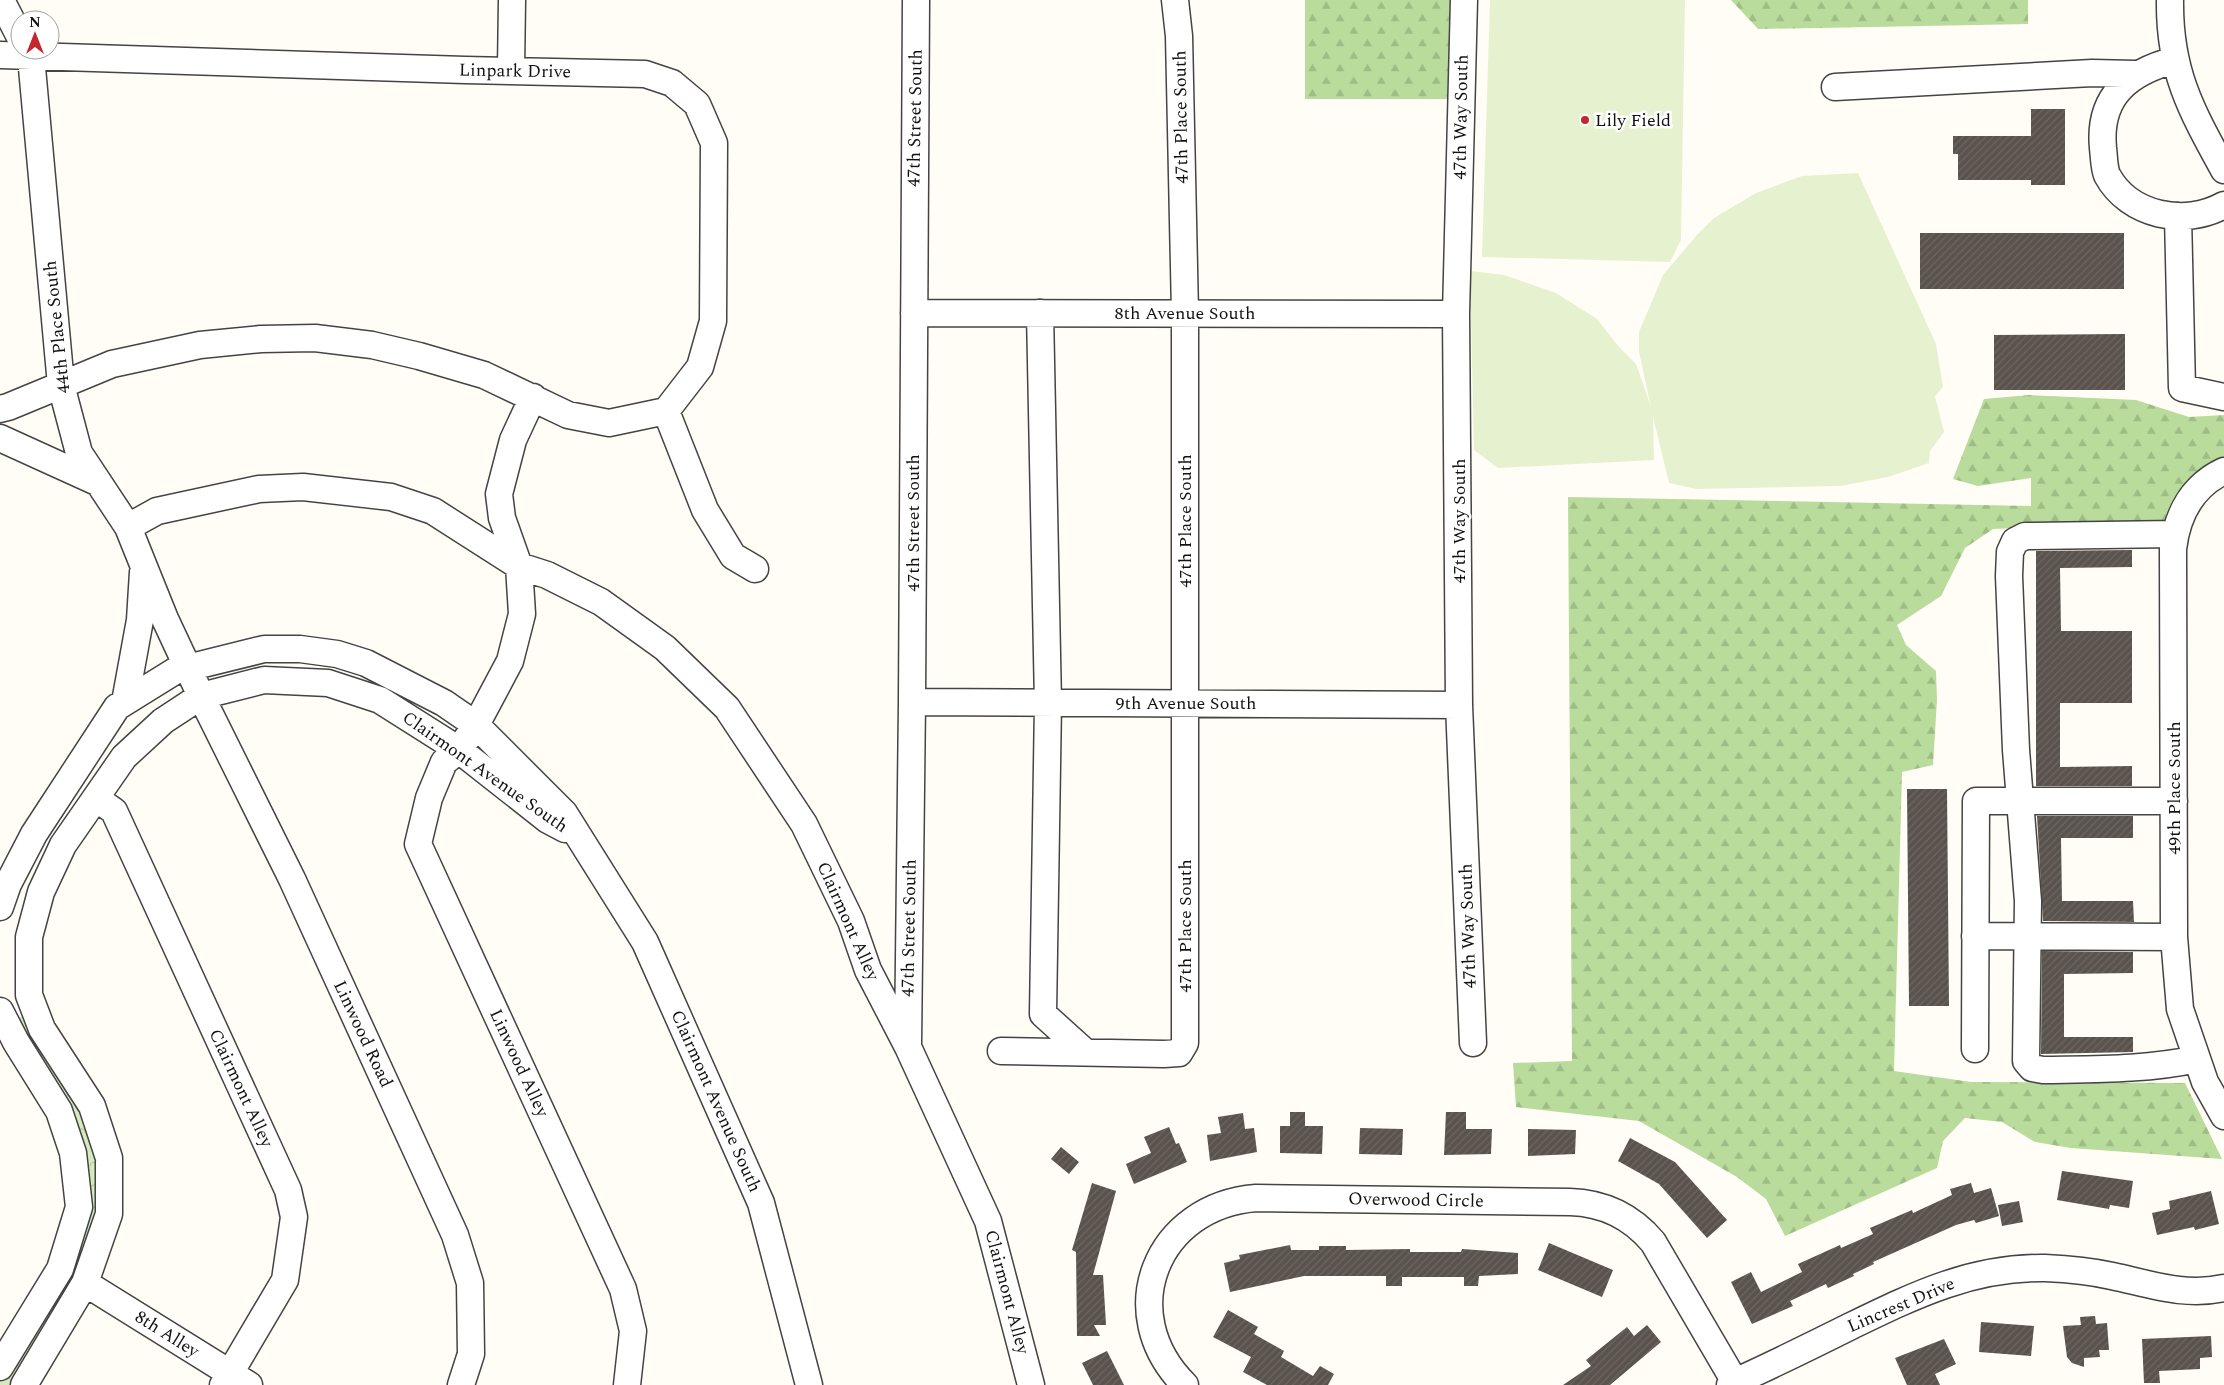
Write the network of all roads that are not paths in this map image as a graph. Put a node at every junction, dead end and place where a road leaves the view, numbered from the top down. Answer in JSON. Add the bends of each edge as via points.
{"nodes":[{"id":1,"x":1,"y":0,"type":"edge"},
{"id":2,"x":512,"y":0,"type":"edge"},
{"id":3,"x":916,"y":0,"type":"edge"},
{"id":4,"x":1175,"y":0,"type":"edge"},
{"id":5,"x":1464,"y":0,"type":"edge"},
{"id":6,"x":2170,"y":0,"type":"edge"},
{"id":7,"x":10,"y":17,"type":"edge"},
{"id":8,"x":60,"y":50,"type":"edge"},
{"id":9,"x":27,"y":60,"type":"edge"},
{"id":10,"x":2175,"y":60,"type":"junction"},
{"id":11,"x":511,"y":70,"type":"junction"},
{"id":12,"x":2136,"y":74,"type":"junction"},
{"id":13,"x":1835,"y":87,"type":"dead end"},
{"id":14,"x":2224,"y":170,"type":"edge"},
{"id":15,"x":2224,"y":205,"type":"edge"},
{"id":16,"x":2178,"y":216,"type":"junction"},
{"id":17,"x":914,"y":313,"type":"junction"},
{"id":18,"x":1040,"y":313,"type":"junction"},
{"id":19,"x":1185,"y":313,"type":"junction"},
{"id":20,"x":1456,"y":314,"type":"junction"},
{"id":21,"x":61,"y":384,"type":"junction"},
{"id":22,"x":533,"y":397,"type":"junction"},
{"id":23,"x":2224,"y":397,"type":"edge"},
{"id":24,"x":0,"y":409,"type":"edge"},
{"id":25,"x":666,"y":411,"type":"junction"},
{"id":26,"x":0,"y":438,"type":"edge"},
{"id":27,"x":2224,"y":471,"type":"edge"},
{"id":28,"x":99,"y":483,"type":"junction"},
{"id":29,"x":128,"y":527,"type":"junction"},
{"id":30,"x":2175,"y":534,"type":"junction"},
{"id":31,"x":519,"y":566,"type":"junction"},
{"id":32,"x":144,"y":567,"type":"junction"},
{"id":33,"x":755,"y":569,"type":"dead end"},
{"id":34,"x":188,"y":668,"type":"junction"},
{"id":35,"x":201,"y":696,"type":"junction"},
{"id":36,"x":125,"y":702,"type":"junction"},
{"id":37,"x":912,"y":702,"type":"junction"},
{"id":38,"x":1048,"y":703,"type":"junction"},
{"id":39,"x":1185,"y":704,"type":"junction"},
{"id":40,"x":1459,"y":705,"type":"junction"},
{"id":41,"x":476,"y":725,"type":"junction"},
{"id":42,"x":459,"y":750,"type":"junction"},
{"id":43,"x":97,"y":799,"type":"junction"},
{"id":44,"x":2020,"y":801,"type":"junction"},
{"id":45,"x":2174,"y":801,"type":"junction"},
{"id":46,"x":578,"y":836,"type":"junction"},
{"id":47,"x":0,"y":908,"type":"edge"},
{"id":48,"x":1975,"y":936,"type":"junction"},
{"id":49,"x":2028,"y":936,"type":"junction"},
{"id":50,"x":2174,"y":937,"type":"junction"},
{"id":51,"x":29,"y":995,"type":"junction"},
{"id":52,"x":0,"y":1000,"type":"edge"},
{"id":53,"x":0,"y":1011,"type":"edge"},
{"id":54,"x":1473,"y":1043,"type":"dead end"},
{"id":55,"x":8,"y":1046,"type":"edge"},
{"id":56,"x":908,"y":1047,"type":"junction"},
{"id":57,"x":1975,"y":1049,"type":"dead end"},
{"id":58,"x":1001,"y":1051,"type":"dead end"},
{"id":59,"x":1085,"y":1052,"type":"junction"},
{"id":60,"x":2197,"y":1059,"type":"junction"},
{"id":61,"x":2224,"y":1116,"type":"edge"},
{"id":62,"x":85,"y":1283,"type":"junction"},
{"id":63,"x":2224,"y":1288,"type":"edge"},
{"id":64,"x":0,"y":1367,"type":"edge"},
{"id":65,"x":234,"y":1381,"type":"edge"},
{"id":66,"x":1734,"y":1384,"type":"edge"},
{"id":67,"x":24,"y":1385,"type":"edge"},
{"id":68,"x":461,"y":1385,"type":"edge"},
{"id":69,"x":627,"y":1385,"type":"edge"},
{"id":70,"x":809,"y":1385,"type":"edge"},
{"id":71,"x":1031,"y":1385,"type":"edge"},
{"id":72,"x":1185,"y":1385,"type":"edge"}],
"edges":[{"from":1,"to":7,"type":"street","name":"44th Place South"},
{"from":2,"to":11,"type":"street"},
{"from":3,"to":17,"type":"street","name":"47th Street South"},
{"from":4,"to":19,"type":"street","name":"47th Place South","via":[[1179,36]]},
{"from":5,"to":20,"type":"street","name":"47th Way South"},
{"from":6,"to":10,"type":"street"},
{"from":8,"to":11,"type":"street","name":"Linpark Drive"},
{"from":9,"to":21,"type":"street","name":"44th Place South"},
{"from":10,"to":12,"type":"street"},
{"from":10,"to":14,"type":"street","via":[[2190,107]]},
{"from":11,"to":25,"type":"street","name":"Linpark Drive","via":[[645,74],[672,83],[698,104],[714,143],[714,321],[700,367]]},
{"from":12,"to":13,"type":"street","via":[[2075,73]]},
{"from":12,"to":16,"type":"street","via":[[2116,92],[2109,107],[2102,137],[2106,174],[2135,205]]},
{"from":15,"to":16,"type":"street","via":[[2197,216]]},
{"from":16,"to":23,"type":"street","via":[[2182,388]]},
{"from":17,"to":18,"type":"street","name":"8th Avenue South"},
{"from":17,"to":37,"type":"street","name":"47th Street South"},
{"from":18,"to":19,"type":"street","name":"8th Avenue South"},
{"from":18,"to":38,"type":"street"},
{"from":19,"to":20,"type":"street","name":"8th Avenue South"},
{"from":19,"to":39,"type":"street","name":"47th Place South"},
{"from":20,"to":40,"type":"street","name":"47th Way South"},
{"from":21,"to":22,"type":"street","via":[[112,364],[200,345],[315,338],[372,345],[419,356],[484,375]]},
{"from":21,"to":24,"type":"street"},
{"from":21,"to":28,"type":"street","name":"44th Place South","via":[[79,453]]},
{"from":22,"to":25,"type":"street","via":[[568,415],[609,423]]},
{"from":22,"to":31,"type":"street","name":"Linwood Alley","via":[[513,440],[499,494],[502,518]]},
{"from":25,"to":33,"type":"street","via":[[705,510],[733,556]]},
{"from":26,"to":28,"type":"street"},
{"from":27,"to":30,"type":"street","name":"49th Place South","via":[[2204,483],[2194,494],[2179,519]]},
{"from":28,"to":29,"type":"street","name":"44th Place South"},
{"from":29,"to":31,"type":"street","name":"Clairmont Alley","via":[[157,511],[259,490],[303,487],[391,497],[433,511]]},
{"from":29,"to":32,"type":"street","name":"44th Place South"},
{"from":30,"to":44,"type":"street","via":[[2025,536],[2014,541],[2009,576]]},
{"from":30,"to":45,"type":"street","name":"49th Place South"},
{"from":31,"to":41,"type":"street","name":"Linwood Alley","via":[[522,614],[510,661]]},
{"from":31,"to":56,"type":"street","name":"Clairmont Alley","via":[[546,575],[600,602],[665,648],[727,708],[804,824],[851,921],[868,970]]},
{"from":32,"to":34,"type":"street","name":"44th Place South"},
{"from":32,"to":36,"type":"street","via":[[140,620]]},
{"from":34,"to":35,"type":"street","name":"Linwood Road"},
{"from":34,"to":36,"type":"street","name":"Clairmont Avenue South","via":[[175,671]]},
{"from":34,"to":41,"type":"street","name":"Clairmont Avenue South","via":[[264,649],[337,654],[396,677]]},
{"from":35,"to":42,"type":"street","name":"Clairmont Avenue South","via":[[264,680],[328,683],[380,700]]},
{"from":35,"to":43,"type":"street","name":"Clairmont Avenue South","via":[[163,721],[124,757]]},
{"from":35,"to":68,"type":"street","name":"Linwood Road","via":[[292,880],[455,1235],[470,1283],[471,1354]]},
{"from":36,"to":47,"type":"street","name":"Clairmont Avenue South","via":[[117,707],[34,834],[8,884]]},
{"from":37,"to":38,"type":"street","name":"9th Avenue South"},
{"from":37,"to":56,"type":"street","name":"47th Street South"},
{"from":38,"to":39,"type":"street","name":"9th Avenue South"},
{"from":38,"to":59,"type":"street","via":[[1043,1014]]},
{"from":39,"to":40,"type":"street","name":"9th Avenue South"},
{"from":39,"to":59,"type":"street","name":"47th Place South","via":[[1185,1043],[1179,1053]]},
{"from":40,"to":54,"type":"street","name":"47th Way South"},
{"from":41,"to":42,"type":"street","name":"Linwood Alley"},
{"from":41,"to":46,"type":"street","name":"Clairmont Avenue South","via":[[564,813]]},
{"from":42,"to":46,"type":"street","name":"Clairmont Avenue South","via":[[548,820]]},
{"from":42,"to":69,"type":"street","name":"Linwood Alley","via":[[444,762],[429,798],[418,844],[623,1289],[633,1331]]},
{"from":43,"to":51,"type":"street","name":"Clairmont Avenue South","via":[[64,845],[41,892],[29,937]]},
{"from":43,"to":65,"type":"street","name":"Clairmont Alley","via":[[114,811],[288,1190],[294,1217],[285,1280]]},
{"from":44,"to":45,"type":"street"},
{"from":44,"to":48,"type":"street","via":[[1976,801]]},
{"from":44,"to":49,"type":"street"},
{"from":45,"to":50,"type":"street","name":"49th Place South"},
{"from":46,"to":70,"type":"street","name":"Clairmont Avenue South","via":[[646,942],[761,1203]]},
{"from":48,"to":49,"type":"street"},
{"from":48,"to":57,"type":"street"},
{"from":49,"to":50,"type":"street"},
{"from":49,"to":60,"type":"street","via":[[2026,1061],[2032,1068],[2117,1069],[2164,1066]]},
{"from":50,"to":60,"type":"street","name":"49th Place South","via":[[2180,1009]]},
{"from":51,"to":52,"type":"street"},
{"from":51,"to":62,"type":"street","name":"Clairmont Avenue South","via":[[42,1029],[92,1106],[110,1158],[109,1214]]},
{"from":53,"to":55,"type":"street"},
{"from":55,"to":64,"type":"street","via":[[59,1111],[73,1153],[79,1208],[60,1269]]},
{"from":56,"to":71,"type":"street","name":"Clairmont Alley","via":[[988,1221]]},
{"from":58,"to":59,"type":"street"},
{"from":60,"to":61,"type":"street","name":"49th Place South","via":[[2205,1082]]},
{"from":62,"to":65,"type":"street","name":"8th Alley"},
{"from":62,"to":67,"type":"street","name":"Clairmont Avenue South"},
{"from":63,"to":66,"type":"street","name":"Lincrest Drive","via":[[2171,1290],[2066,1269],[1993,1272],[1919,1294]]},
{"from":66,"to":72,"type":"street","name":"Overwood Circle","via":[[1653,1242],[1634,1223],[1611,1209],[1584,1202],[1256,1198],[1224,1203],[1196,1216],[1173,1238],[1157,1266],[1150,1297],[1152,1329],[1168,1363]]}]}
